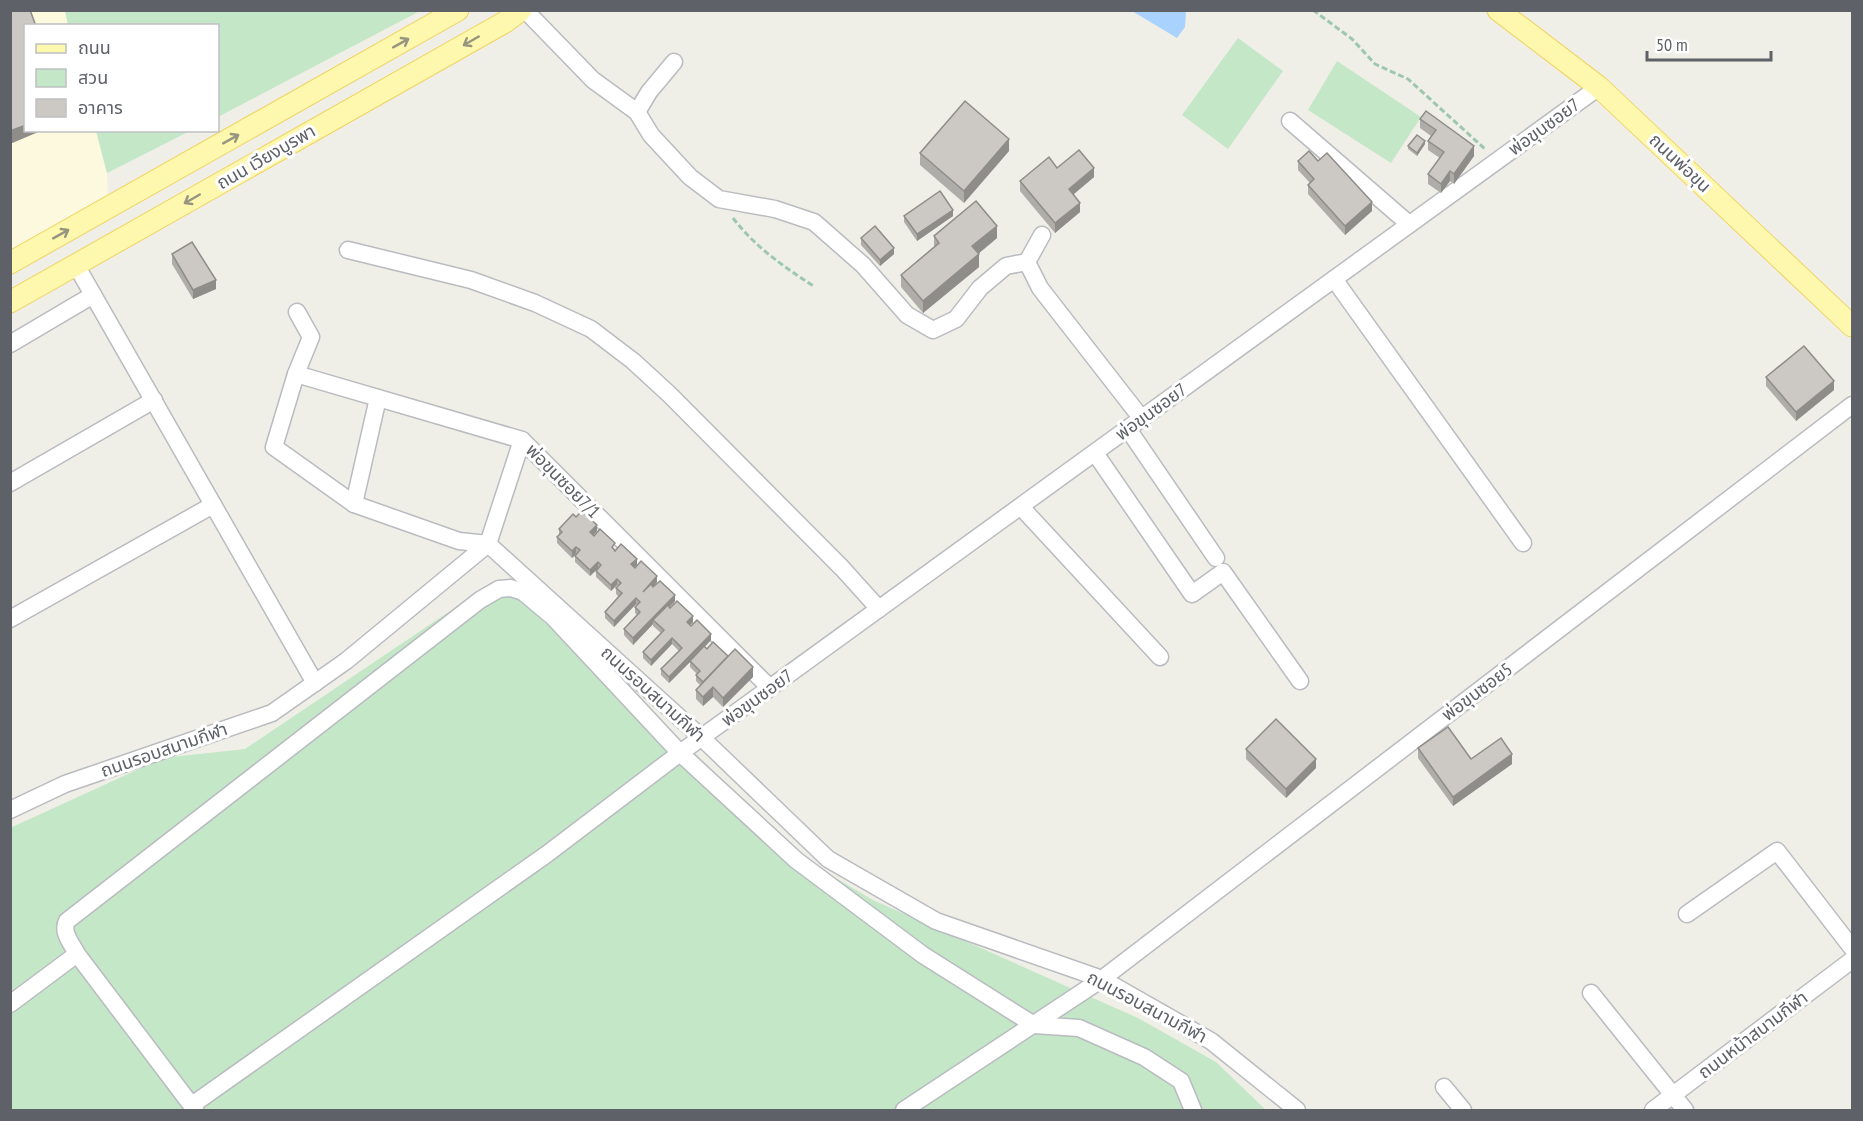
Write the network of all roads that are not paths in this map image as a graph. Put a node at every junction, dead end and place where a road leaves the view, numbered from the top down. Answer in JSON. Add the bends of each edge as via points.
{"nodes":[{"id":1,"x":458,"y":10,"type":"edge"},
{"id":2,"x":523,"y":10,"type":"edge"},
{"id":3,"x":1498,"y":10,"type":"edge"},
{"id":4,"x":674,"y":62,"type":"dead end"},
{"id":5,"x":1599,"y":87,"type":"junction"},
{"id":6,"x":637,"y":112,"type":"junction"},
{"id":7,"x":1290,"y":121,"type":"dead end"},
{"id":8,"x":1410,"y":224,"type":"junction"},
{"id":9,"x":1042,"y":235,"type":"dead end"},
{"id":10,"x":348,"y":250,"type":"dead end"},
{"id":11,"x":12,"y":258,"type":"edge"},
{"id":12,"x":1027,"y":262,"type":"junction"},
{"id":13,"x":76,"y":265,"type":"junction"},
{"id":14,"x":1334,"y":279,"type":"junction"},
{"id":15,"x":93,"y":296,"type":"junction"},
{"id":16,"x":10,"y":302,"type":"edge"},
{"id":17,"x":297,"y":312,"type":"dead end"},
{"id":18,"x":1852,"y":326,"type":"edge"},
{"id":19,"x":10,"y":344,"type":"edge"},
{"id":20,"x":296,"y":374,"type":"junction"},
{"id":21,"x":378,"y":398,"type":"junction"},
{"id":22,"x":153,"y":400,"type":"junction"},
{"id":23,"x":1852,"y":405,"type":"edge"},
{"id":24,"x":1142,"y":419,"type":"junction"},
{"id":25,"x":1128,"y":429,"type":"junction"},
{"id":26,"x":522,"y":440,"type":"junction"},
{"id":27,"x":1095,"y":453,"type":"junction"},
{"id":28,"x":10,"y":483,"type":"edge"},
{"id":29,"x":354,"y":504,"type":"junction"},
{"id":30,"x":213,"y":505,"type":"junction"},
{"id":31,"x":1021,"y":507,"type":"junction"},
{"id":32,"x":1522,"y":543,"type":"dead end"},
{"id":33,"x":488,"y":544,"type":"junction"},
{"id":34,"x":1216,"y":558,"type":"dead end"},
{"id":35,"x":879,"y":609,"type":"junction"},
{"id":36,"x":10,"y":619,"type":"edge"},
{"id":37,"x":1160,"y":657,"type":"dead end"},
{"id":38,"x":1300,"y":681,"type":"dead end"},
{"id":39,"x":315,"y":683,"type":"junction"},
{"id":40,"x":770,"y":688,"type":"junction"},
{"id":41,"x":702,"y":738,"type":"junction"},
{"id":42,"x":680,"y":753,"type":"junction"},
{"id":43,"x":10,"y":810,"type":"edge"},
{"id":44,"x":1687,"y":914,"type":"dead end"},
{"id":45,"x":1852,"y":948,"type":"edge"},
{"id":46,"x":77,"y":954,"type":"junction"},
{"id":47,"x":1852,"y":960,"type":"edge"},
{"id":48,"x":1102,"y":979,"type":"junction"},
{"id":49,"x":1591,"y":993,"type":"dead end"},
{"id":50,"x":10,"y":1004,"type":"edge"},
{"id":51,"x":1034,"y":1025,"type":"junction"},
{"id":52,"x":1444,"y":1087,"type":"dead end"},
{"id":53,"x":1673,"y":1095,"type":"junction"},
{"id":54,"x":193,"y":1108,"type":"edge"},
{"id":55,"x":904,"y":1110,"type":"edge"},
{"id":56,"x":1192,"y":1110,"type":"edge"},
{"id":57,"x":1297,"y":1110,"type":"edge"},
{"id":58,"x":1463,"y":1110,"type":"edge"},
{"id":59,"x":1653,"y":1110,"type":"edge"},
{"id":60,"x":1685,"y":1110,"type":"edge"}],
"edges":[{"from":11,"to":1,"type":"main road","name":"ถนน เวียงบูรพา","one_way":true},
{"from":2,"to":6,"type":"street","via":[[593,80]]},
{"from":2,"to":13,"type":"main road","name":"ถนน เวียงบูรพา","one_way":true},
{"from":3,"to":5,"type":"main road","name":"ถนนพ่อขุน"},
{"from":4,"to":6,"type":"street"},
{"from":5,"to":8,"type":"street","name":"พ่อขุนซอย7"},
{"from":5,"to":18,"type":"main road","name":"ถนนพ่อขุน"},
{"from":6,"to":12,"type":"street","via":[[651,135],[690,177],[719,199],[775,209],[814,222],[863,265],[907,315],[933,330],[956,319],[980,288],[1006,266]]},
{"from":7,"to":8,"type":"street"},
{"from":8,"to":14,"type":"street","name":"พ่อขุนซอย7"},
{"from":9,"to":12,"type":"street"},
{"from":10,"to":35,"type":"street","via":[[471,280],[591,329],[669,395]]},
{"from":12,"to":24,"type":"street","via":[[1040,288]]},
{"from":13,"to":15,"type":"street"},
{"from":13,"to":16,"type":"main road","name":"ถนน เวียงบูรพา"},
{"from":14,"to":24,"type":"street","name":"พ่อขุนซอย7"},
{"from":14,"to":32,"type":"street"},
{"from":15,"to":19,"type":"street"},
{"from":15,"to":22,"type":"street"},
{"from":17,"to":20,"type":"street","via":[[311,337]]},
{"from":20,"to":21,"type":"street","name":"พ่อขุนซอย7/1"},
{"from":20,"to":29,"type":"street","via":[[274,447]]},
{"from":21,"to":26,"type":"street","name":"พ่อขุนซอย7/1"},
{"from":21,"to":29,"type":"street"},
{"from":22,"to":28,"type":"street"},
{"from":22,"to":30,"type":"street"},
{"from":23,"to":48,"type":"street","name":"พ่อขุนซอย5"},
{"from":24,"to":25,"type":"street","name":"พ่อขุนซอย7"},
{"from":25,"to":27,"type":"street","name":"พ่อขุนซอย7"},
{"from":25,"to":34,"type":"street"},
{"from":26,"to":33,"type":"street"},
{"from":26,"to":40,"type":"street","name":"พ่อขุนซอย7/1"},
{"from":27,"to":31,"type":"street","name":"พ่อขุนซอย7"},
{"from":27,"to":38,"type":"street","via":[[1192,594],[1223,572]]},
{"from":29,"to":33,"type":"street","via":[[459,541]]},
{"from":30,"to":36,"type":"street"},
{"from":30,"to":39,"type":"street"},
{"from":31,"to":35,"type":"street","name":"พ่อขุนซอย7"},
{"from":31,"to":37,"type":"street"},
{"from":33,"to":39,"type":"street","name":"ถนนรอบสนามกีฬา"},
{"from":33,"to":41,"type":"street","name":"ถนนรอบสนามกีฬา"},
{"from":35,"to":40,"type":"street","name":"พ่อขุนซอย7"},
{"from":39,"to":43,"type":"street","name":"ถนนรอบสนามกีฬา","via":[[272,713],[65,784]]},
{"from":40,"to":41,"type":"street","name":"พ่อขุนซอย7"},
{"from":41,"to":42,"type":"street","name":"พ่อขุนซอย7"},
{"from":41,"to":48,"type":"street","name":"ถนนรอบสนามกีฬา","via":[[828,859],[936,921]]},
{"from":42,"to":46,"type":"street","via":[[553,617],[523,592],[499,589],[67,921],[65,932]]},
{"from":42,"to":51,"type":"street","via":[[796,860],[923,955]]},
{"from":42,"to":54,"type":"street","name":"พ่อขุนซอย7","via":[[548,854]]},
{"from":44,"to":45,"type":"street","via":[[1777,851]]},
{"from":46,"to":50,"type":"street"},
{"from":46,"to":54,"type":"street"},
{"from":47,"to":53,"type":"street","name":"ถนนหน้าสนามกีฬา"},
{"from":48,"to":51,"type":"street","name":"พ่อขุนซอย5"},
{"from":48,"to":57,"type":"street","name":"ถนนรอบสนามกีฬา","via":[[1211,1041]]},
{"from":49,"to":53,"type":"street"},
{"from":51,"to":55,"type":"street","name":"พ่อขุนซอย5"},
{"from":51,"to":56,"type":"street","via":[[1079,1028],[1144,1057],[1181,1081]]},
{"from":52,"to":58,"type":"street"},
{"from":53,"to":59,"type":"street","name":"ถนนหน้าสนามกีฬา"},
{"from":53,"to":60,"type":"street"}]}
